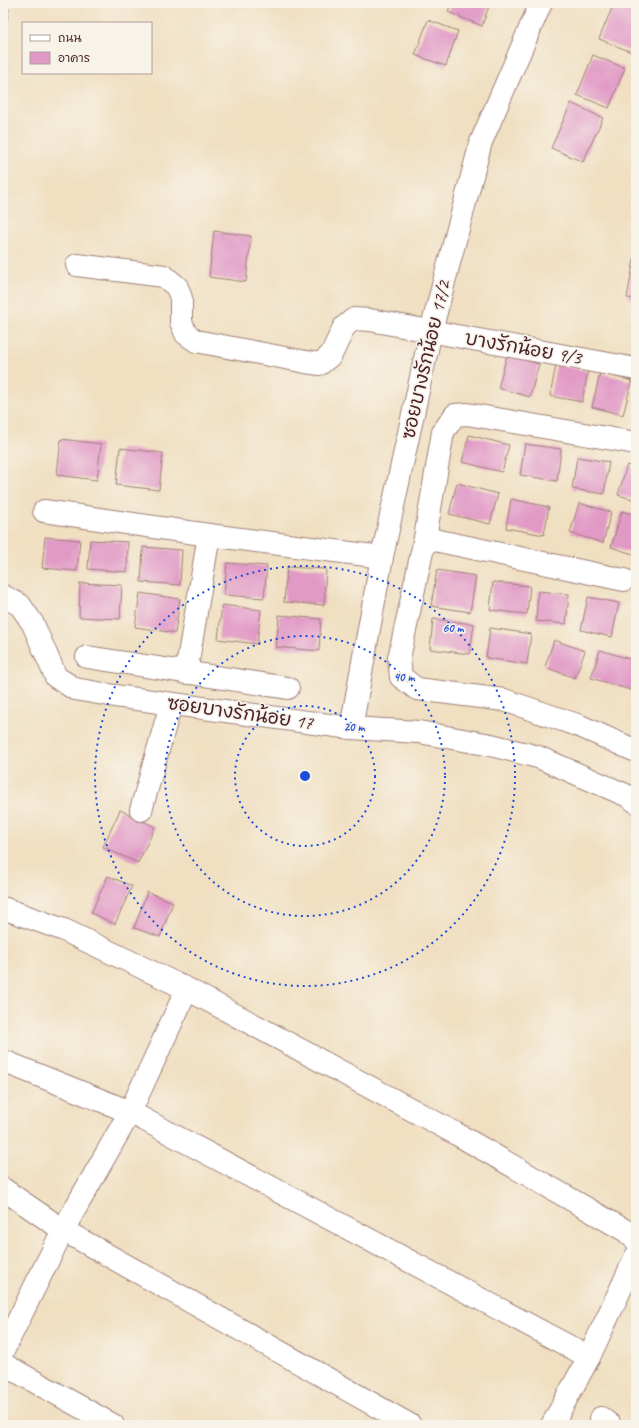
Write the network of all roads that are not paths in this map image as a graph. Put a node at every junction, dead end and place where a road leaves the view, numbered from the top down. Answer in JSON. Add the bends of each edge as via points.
{"nodes":[{"id":1,"x":541,"y":3,"type":"edge"},
{"id":2,"x":77,"y":265,"type":"dead end"},
{"id":3,"x":430,"y":331,"type":"junction"},
{"id":4,"x":636,"y":369,"type":"edge"},
{"id":5,"x":636,"y":443,"type":"edge"},
{"id":6,"x":44,"y":511,"type":"dead end"},
{"id":7,"x":209,"y":535,"type":"junction"},
{"id":8,"x":425,"y":538,"type":"junction"},
{"id":9,"x":382,"y":557,"type":"junction"},
{"id":10,"x":624,"y":580,"type":"dead end"},
{"id":11,"x":3,"y":596,"type":"edge"},
{"id":12,"x":87,"y":657,"type":"dead end"},
{"id":13,"x":186,"y":673,"type":"junction"},
{"id":14,"x":288,"y":688,"type":"dead end"},
{"id":15,"x":171,"y":704,"type":"junction"},
{"id":16,"x":351,"y":728,"type":"junction"},
{"id":17,"x":636,"y":751,"type":"edge"},
{"id":18,"x":636,"y":802,"type":"edge"},
{"id":19,"x":141,"y":810,"type":"dead end"},
{"id":20,"x":3,"y":908,"type":"edge"},
{"id":21,"x":187,"y":989,"type":"junction"},
{"id":22,"x":3,"y":1061,"type":"edge"},
{"id":23,"x":130,"y":1112,"type":"junction"},
{"id":24,"x":3,"y":1189,"type":"edge"},
{"id":25,"x":63,"y":1230,"type":"junction"},
{"id":26,"x":636,"y":1240,"type":"edge"},
{"id":27,"x":636,"y":1256,"type":"edge"},
{"id":28,"x":3,"y":1351,"type":"edge"},
{"id":29,"x":589,"y":1358,"type":"junction"},
{"id":30,"x":3,"y":1364,"type":"edge"},
{"id":31,"x":113,"y":1425,"type":"edge"},
{"id":32,"x":410,"y":1425,"type":"edge"},
{"id":33,"x":552,"y":1425,"type":"edge"}],
"edges":[{"from":1,"to":3,"type":"street","name":"ซอยบางรักน้อย 17/2","via":[[481,142]]},
{"from":2,"to":3,"type":"street","name":"บางรักน้อย 9/3","via":[[164,276],[177,287],[181,298],[181,322],[186,334],[196,341],[306,362],[320,364],[332,355],[344,327],[354,319]]},
{"from":3,"to":4,"type":"street","name":"บางรักน้อย 9/3"},
{"from":3,"to":9,"type":"street","name":"ซอยบางรักน้อย 17/2"},
{"from":5,"to":8,"type":"street","via":[[467,414],[455,415],[443,432]]},
{"from":6,"to":7,"type":"street"},
{"from":7,"to":9,"type":"street"},
{"from":7,"to":13,"type":"street"},
{"from":8,"to":10,"type":"street"},
{"from":8,"to":17,"type":"street","via":[[399,658],[401,677],[417,689],[504,700],[580,726]]},
{"from":9,"to":16,"type":"street","name":"ซอยบางรักน้อย 17/2"},
{"from":11,"to":15,"type":"street","name":"ซอยบางรักน้อย 17","via":[[20,605],[33,624],[56,677],[75,689]]},
{"from":12,"to":13,"type":"street"},
{"from":13,"to":14,"type":"street"},
{"from":15,"to":16,"type":"street","name":"ซอยบางรักน้อย 17"},
{"from":15,"to":19,"type":"street"},
{"from":16,"to":18,"type":"street","name":"ซอยบางรักน้อย 17","via":[[419,732],[491,745],[538,757],[628,796]]},
{"from":20,"to":21,"type":"street","via":[[64,930]]},
{"from":21,"to":23,"type":"street"},
{"from":21,"to":26,"type":"street","via":[[454,1133],[620,1227]]},
{"from":22,"to":23,"type":"street"},
{"from":23,"to":25,"type":"street"},
{"from":23,"to":29,"type":"street"},
{"from":24,"to":25,"type":"street"},
{"from":25,"to":28,"type":"street"},
{"from":25,"to":32,"type":"street"},
{"from":27,"to":29,"type":"street"},
{"from":29,"to":33,"type":"street"},
{"from":30,"to":31,"type":"street"}]}
